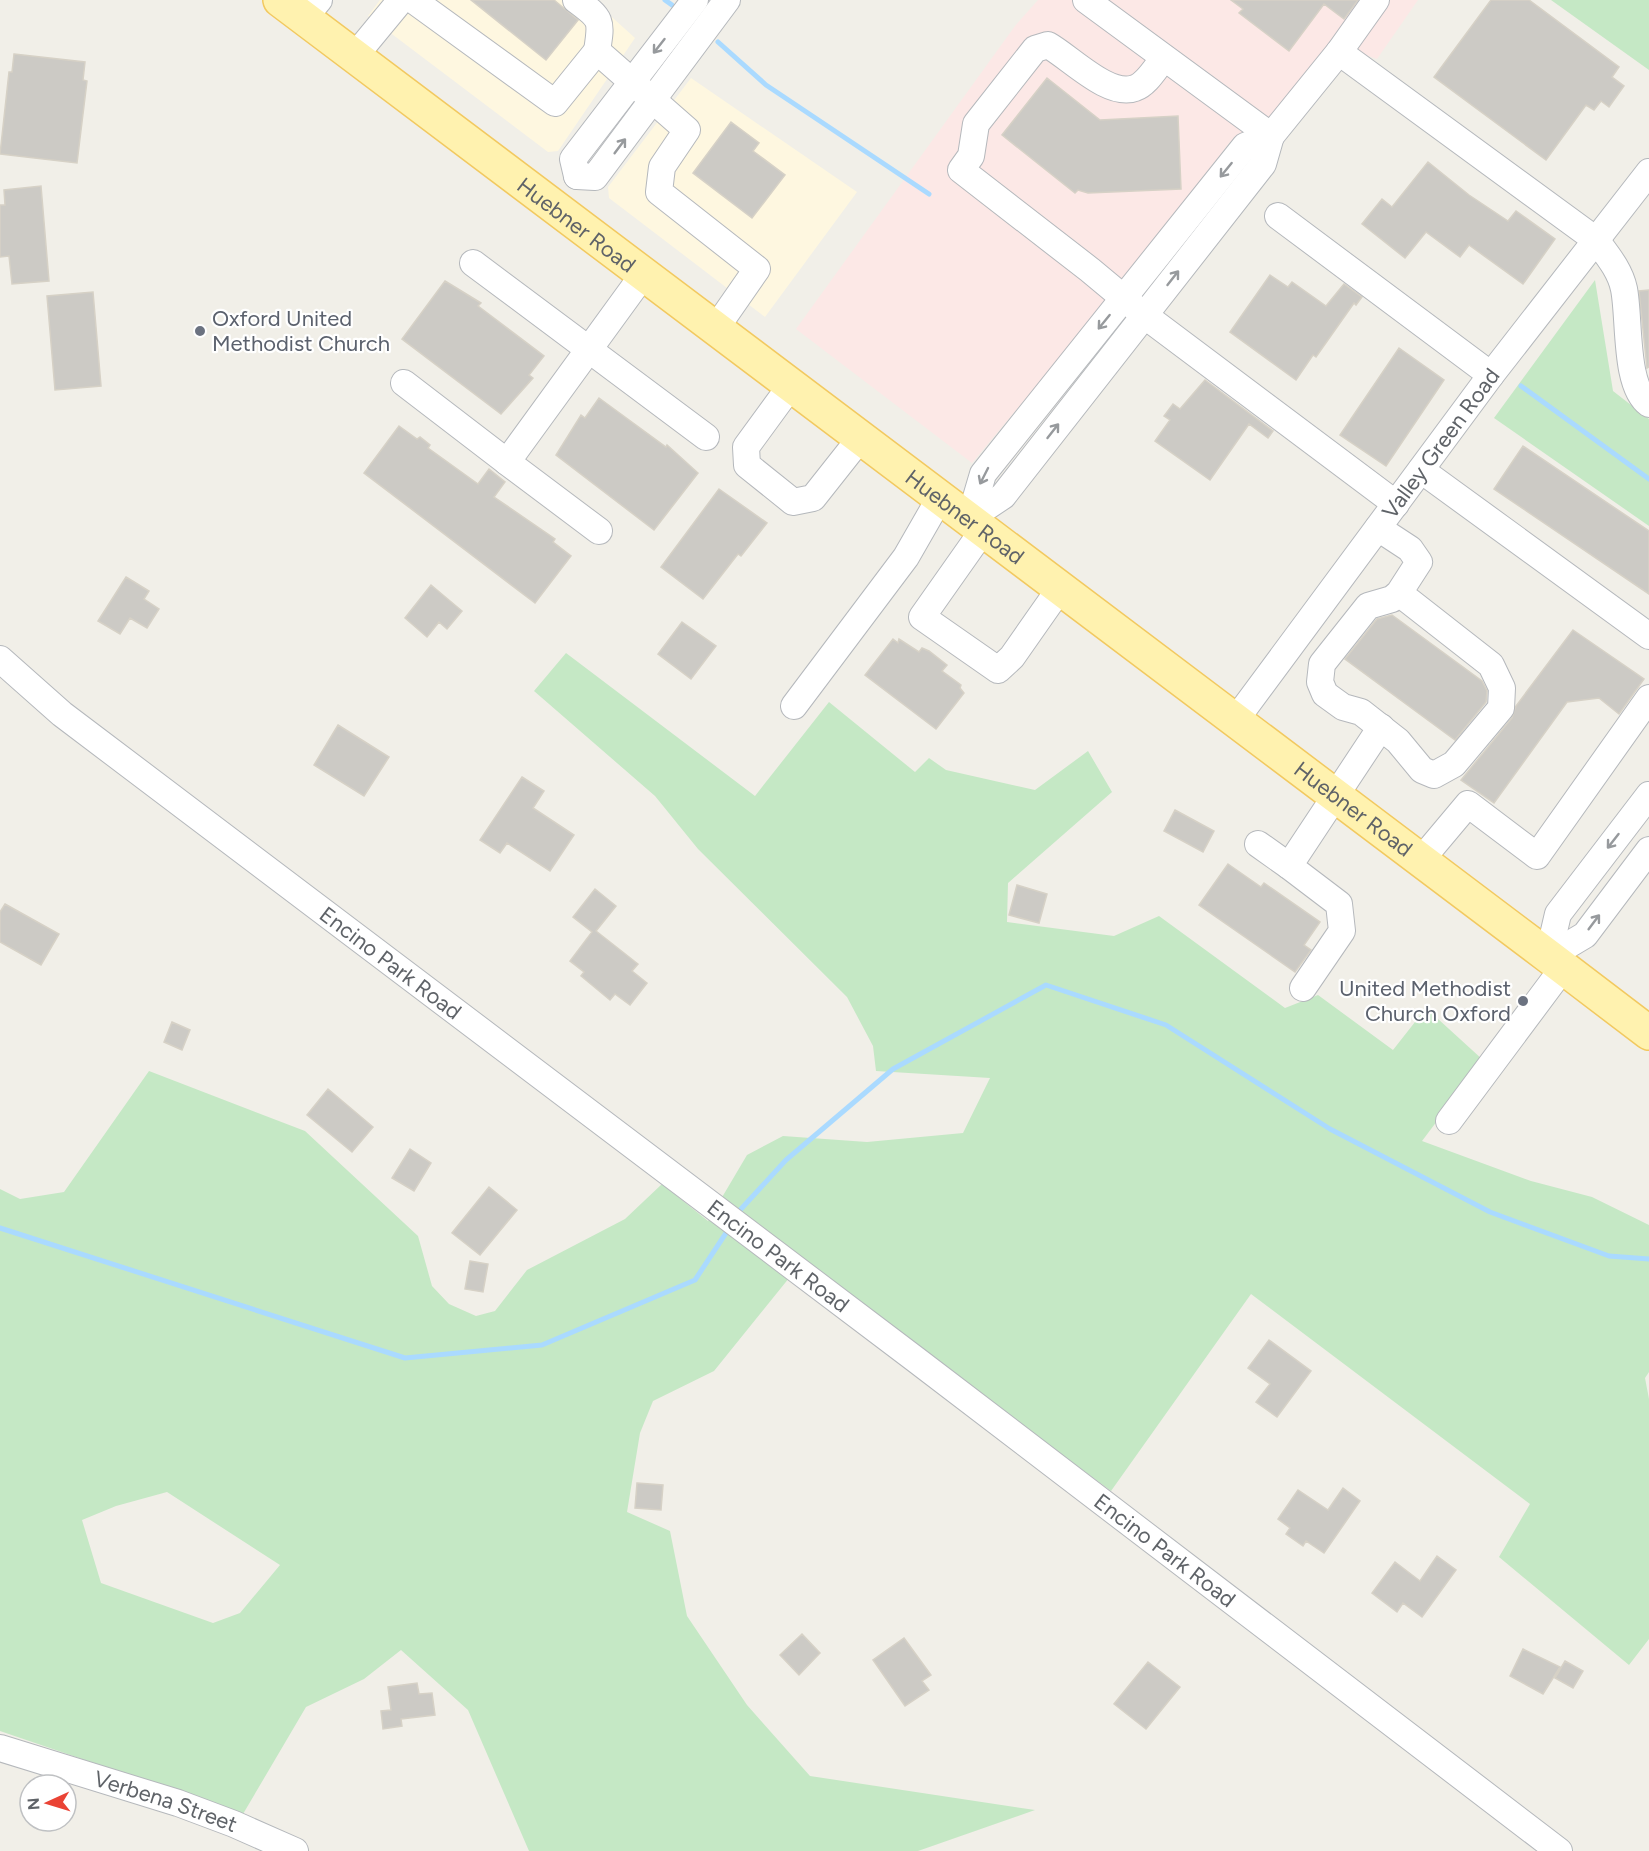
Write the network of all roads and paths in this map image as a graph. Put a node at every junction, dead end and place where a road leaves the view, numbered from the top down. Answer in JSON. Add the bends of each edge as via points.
{"nodes":[{"id":1,"x":401,"y":0,"type":"edge"},
{"id":2,"x":413,"y":0,"type":"edge"},
{"id":3,"x":576,"y":0,"type":"edge"},
{"id":4,"x":695,"y":0,"type":"edge"},
{"id":5,"x":727,"y":0,"type":"edge"},
{"id":6,"x":1086,"y":0,"type":"edge"},
{"id":7,"x":1376,"y":0,"type":"edge"},
{"id":8,"x":301,"y":6,"type":"edge"},
{"id":9,"x":597,"y":51,"type":"junction"},
{"id":10,"x":1339,"y":52,"type":"junction"},
{"id":11,"x":354,"y":57,"type":"junction"},
{"id":12,"x":1164,"y":58,"type":"junction"},
{"id":13,"x":632,"y":81,"type":"junction"},
{"id":14,"x":654,"y":101,"type":"junction"},
{"id":15,"x":1271,"y":136,"type":"junction"},
{"id":16,"x":1649,"y":172,"type":"edge"},
{"id":17,"x":577,"y":176,"type":"junction"},
{"id":18,"x":554,"y":206,"type":"junction"},
{"id":19,"x":1278,"y":216,"type":"dead end"},
{"id":20,"x":1596,"y":240,"type":"junction"},
{"id":21,"x":473,"y":263,"type":"dead end"},
{"id":22,"x":643,"y":275,"type":"junction"},
{"id":23,"x":1124,"y":298,"type":"junction"},
{"id":24,"x":1144,"y":315,"type":"junction"},
{"id":25,"x":716,"y":327,"type":"junction"},
{"id":26,"x":590,"y":350,"type":"junction"},
{"id":27,"x":1491,"y":375,"type":"junction"},
{"id":28,"x":404,"y":383,"type":"dead end"},
{"id":29,"x":792,"y":384,"type":"junction"},
{"id":30,"x":1649,"y":404,"type":"edge"},
{"id":31,"x":862,"y":436,"type":"junction"},
{"id":32,"x":706,"y":437,"type":"dead end"},
{"id":33,"x":507,"y":462,"type":"junction"},
{"id":34,"x":1421,"y":470,"type":"junction"},
{"id":35,"x":940,"y":496,"type":"junction"},
{"id":36,"x":1396,"y":504,"type":"junction"},
{"id":37,"x":977,"y":524,"type":"junction"},
{"id":38,"x":1378,"y":528,"type":"junction"},
{"id":39,"x":600,"y":531,"type":"dead end"},
{"id":40,"x":1061,"y":587,"type":"junction"},
{"id":41,"x":1399,"y":593,"type":"junction"},
{"id":42,"x":1649,"y":636,"type":"edge"},
{"id":43,"x":0,"y":659,"type":"edge"},
{"id":44,"x":1649,"y":698,"type":"edge"},
{"id":45,"x":794,"y":706,"type":"dead end"},
{"id":46,"x":1237,"y":718,"type":"junction"},
{"id":47,"x":1381,"y":727,"type":"junction"},
{"id":48,"x":1336,"y":794,"type":"junction"},
{"id":49,"x":1649,"y":795,"type":"edge"},
{"id":50,"x":1258,"y":844,"type":"dead end"},
{"id":51,"x":1648,"y":853,"type":"edge"},
{"id":52,"x":1421,"y":860,"type":"junction"},
{"id":53,"x":1289,"y":866,"type":"junction"},
{"id":54,"x":1556,"y":962,"type":"junction"},
{"id":55,"x":1303,"y":988,"type":"dead end"},
{"id":56,"x":1649,"y":1033,"type":"edge"},
{"id":57,"x":1449,"y":1121,"type":"dead end"},
{"id":58,"x":0,"y":1748,"type":"edge"},
{"id":59,"x":295,"y":1851,"type":"edge"},
{"id":60,"x":1559,"y":1851,"type":"edge"}],
"edges":[{"from":1,"to":11,"type":"street"},
{"from":2,"to":9,"type":"street","via":[[555,103]]},
{"from":3,"to":9,"type":"street","via":[[596,15],[602,25]]},
{"from":4,"to":13,"type":"street","one_way":true},
{"from":5,"to":14,"type":"street"},
{"from":6,"to":12,"type":"street"},
{"from":7,"to":10,"type":"street"},
{"from":8,"to":11,"type":"main road","name":"Huebner Road"},
{"from":9,"to":13,"type":"street"},
{"from":10,"to":15,"type":"street"},
{"from":10,"to":20,"type":"street"},
{"from":11,"to":18,"type":"main road","name":"Huebner Road"},
{"from":12,"to":15,"type":"street"},
{"from":12,"to":23,"type":"street","via":[[1136,88],[1119,91],[1048,45],[1035,49],[976,124],[971,156],[961,171]]},
{"from":13,"to":14,"type":"street"},
{"from":13,"to":17,"type":"street","via":[[573,159]]},
{"from":17,"to":14,"type":"street","one_way":true,"via":[[595,177]]},
{"from":14,"to":25,"type":"street","via":[[687,130],[662,167],[659,192],[757,268]]},
{"from":15,"to":23,"type":"street","one_way":true,"via":[[1245,146]]},
{"from":24,"to":15,"type":"street","one_way":true,"via":[[1263,164]]},
{"from":16,"to":20,"type":"street","name":"Valley Green Road"},
{"from":17,"to":18,"type":"street"},
{"from":18,"to":22,"type":"main road","name":"Huebner Road"},
{"from":19,"to":27,"type":"street"},
{"from":20,"to":27,"type":"street","name":"Valley Green Road"},
{"from":20,"to":30,"type":"street","via":[[1623,287],[1635,384]]},
{"from":21,"to":26,"type":"street"},
{"from":22,"to":25,"type":"main road","name":"Huebner Road"},
{"from":22,"to":26,"type":"street"},
{"from":23,"to":24,"type":"street"},
{"from":23,"to":37,"type":"street","one_way":true,"via":[[983,474]]},
{"from":24,"to":36,"type":"street"},
{"from":37,"to":24,"type":"street","one_way":true},
{"from":25,"to":29,"type":"main road","name":"Huebner Road"},
{"from":26,"to":32,"type":"street"},
{"from":26,"to":33,"type":"street"},
{"from":27,"to":34,"type":"street","name":"Valley Green Road"},
{"from":28,"to":33,"type":"street"},
{"from":29,"to":31,"type":"main road","name":"Huebner Road"},
{"from":29,"to":31,"type":"street","via":[[746,447],[747,465],[793,502],[813,498]]},
{"from":31,"to":35,"type":"main road","name":"Huebner Road"},
{"from":33,"to":39,"type":"street"},
{"from":34,"to":36,"type":"street","name":"Valley Green Road"},
{"from":34,"to":42,"type":"street"},
{"from":35,"to":37,"type":"main road","name":"Huebner Road"},
{"from":35,"to":45,"type":"street","via":[[906,557]]},
{"from":36,"to":38,"type":"street","name":"Valley Green Road"},
{"from":37,"to":40,"type":"main road","name":"Huebner Road"},
{"from":37,"to":40,"type":"street","via":[[922,617],[998,670],[1012,657]]},
{"from":38,"to":41,"type":"street","via":[[1410,549],[1419,562]]},
{"from":38,"to":46,"type":"street","name":"Valley Green Road"},
{"from":40,"to":46,"type":"main road","name":"Huebner Road"},
{"from":41,"to":47,"type":"street","via":[[1368,606],[1322,664],[1320,682],[1325,694]]},
{"from":41,"to":47,"type":"street","via":[[1491,665],[1502,688],[1501,708],[1454,764],[1434,775],[1422,770]]},
{"from":43,"to":60,"type":"street","name":"Encino Park Road","via":[[62,714]]},
{"from":44,"to":52,"type":"street","via":[[1537,856],[1468,804]]},
{"from":46,"to":48,"type":"main road","name":"Huebner Road"},
{"from":47,"to":48,"type":"street"},
{"from":48,"to":52,"type":"main road","name":"Huebner Road"},
{"from":48,"to":53,"type":"street"},
{"from":49,"to":54,"type":"street","one_way":true,"via":[[1558,914]]},
{"from":50,"to":53,"type":"street"},
{"from":54,"to":51,"type":"street","one_way":true,"via":[[1585,935]]},
{"from":52,"to":54,"type":"main road","name":"Huebner Road"},
{"from":53,"to":55,"type":"street","via":[[1339,904],[1342,931]]},
{"from":54,"to":56,"type":"main road","name":"Huebner Road"},
{"from":54,"to":57,"type":"street"},
{"from":58,"to":59,"type":"street","name":"Verbena Street","via":[[178,1803]]}]}
